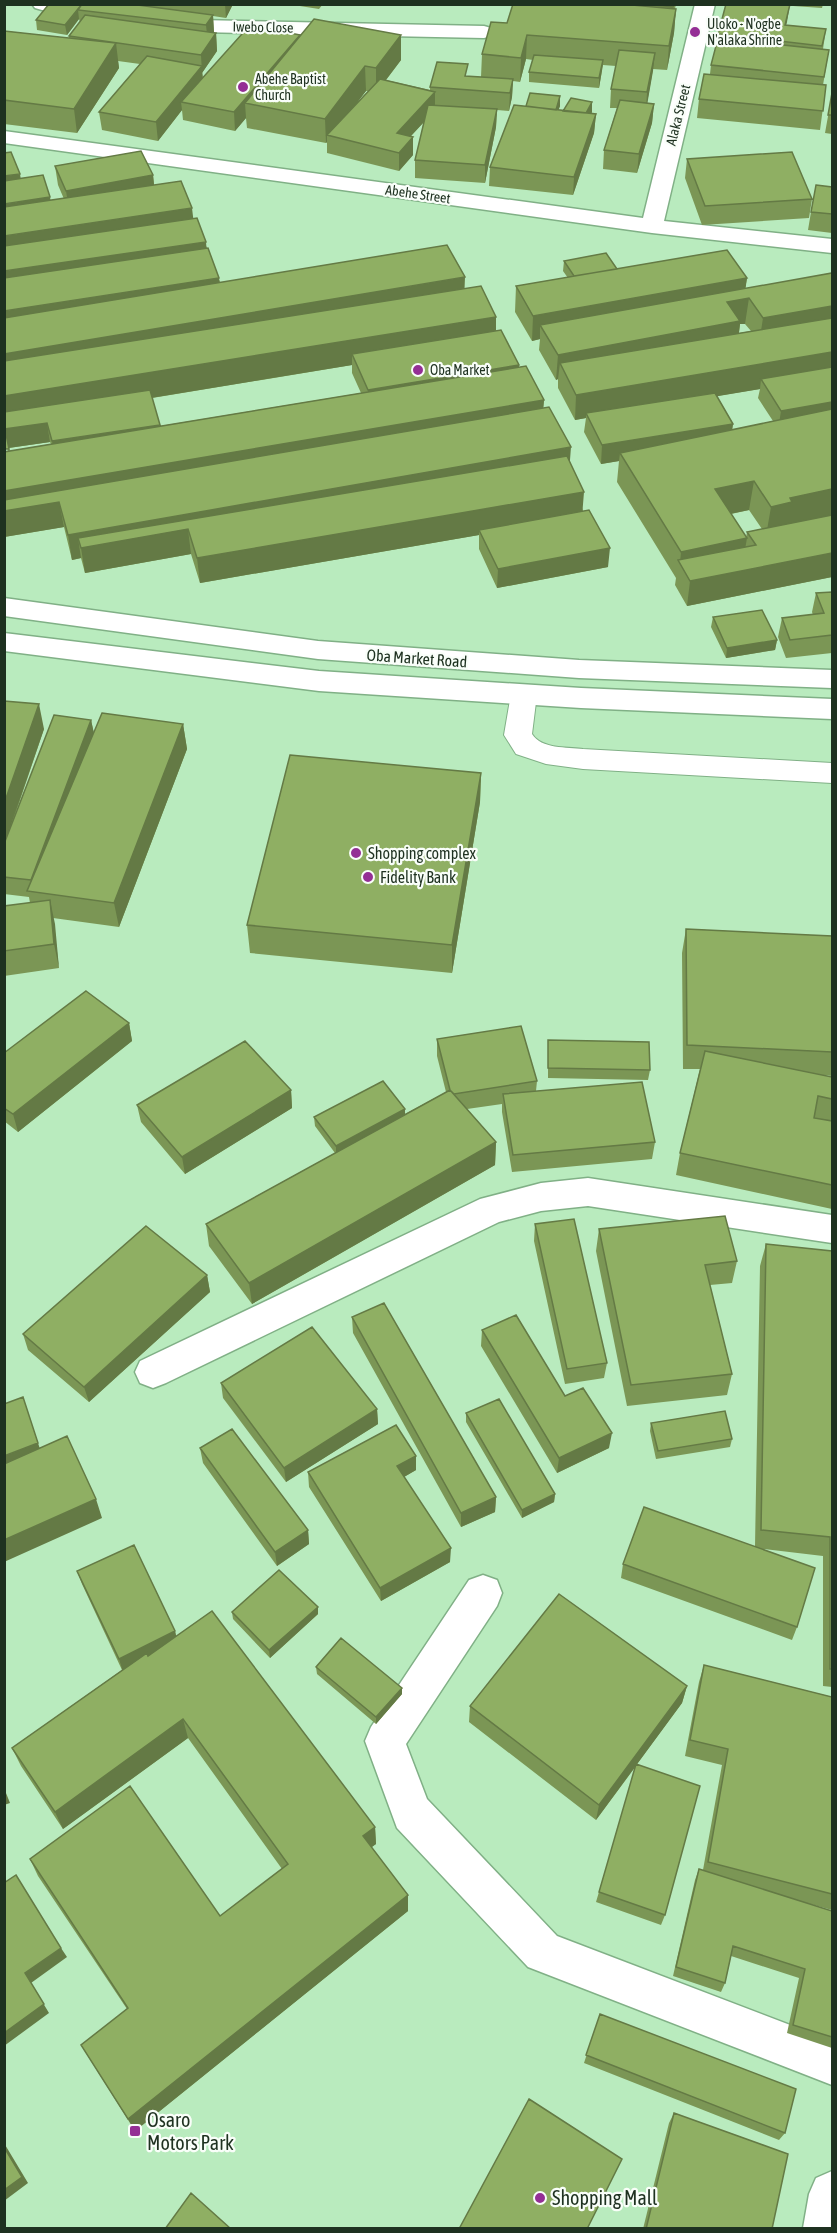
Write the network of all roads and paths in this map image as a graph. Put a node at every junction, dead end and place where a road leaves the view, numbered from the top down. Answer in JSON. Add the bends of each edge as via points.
{"nodes":[{"id":1,"x":42,"y":4,"type":"edge"},
{"id":2,"x":705,"y":4,"type":"edge"},
{"id":3,"x":110,"y":14,"type":"edge"},
{"id":4,"x":143,"y":18,"type":"edge"},
{"id":5,"x":484,"y":32,"type":"dead end"},
{"id":6,"x":4,"y":138,"type":"edge"},
{"id":7,"x":651,"y":226,"type":"junction"},
{"id":8,"x":832,"y":246,"type":"edge"},
{"id":9,"x":4,"y":608,"type":"edge"},
{"id":10,"x":4,"y":642,"type":"edge"},
{"id":11,"x":832,"y":679,"type":"edge"},
{"id":12,"x":524,"y":694,"type":"junction"},
{"id":13,"x":832,"y":709,"type":"edge"},
{"id":14,"x":832,"y":773,"type":"edge"},
{"id":15,"x":832,"y":1229,"type":"edge"},
{"id":16,"x":153,"y":1372,"type":"dead end"},
{"id":17,"x":483,"y":1593,"type":"dead end"},
{"id":18,"x":832,"y":2063,"type":"edge"},
{"id":19,"x":832,"y":2194,"type":"edge"},
{"id":20,"x":826,"y":2229,"type":"edge"}],
"edges":[{"from":1,"to":3,"type":"street"},
{"from":2,"to":7,"type":"street","name":"Alaka Street"},
{"from":4,"to":5,"type":"street","name":"Iwebo Close","via":[[200,26]]},
{"from":6,"to":7,"type":"street","name":"Abehe Street"},
{"from":7,"to":8,"type":"street","name":"Abehe Street"},
{"from":9,"to":11,"type":"street","name":"Oba Market Road","via":[[318,650],[579,669]]},
{"from":10,"to":12,"type":"street","name":"Oba Market Road","via":[[319,681]]},
{"from":12,"to":13,"type":"street","name":"Oba Market Road"},
{"from":12,"to":14,"type":"lane","via":[[518,735],[526,747],[546,754]]},
{"from":15,"to":16,"type":"street","via":[[588,1192],[541,1197],[492,1209]]},
{"from":17,"to":18,"type":"street","via":[[385,1742],[412,1813],[543,1952]]},
{"from":19,"to":20,"type":"street"}]}
